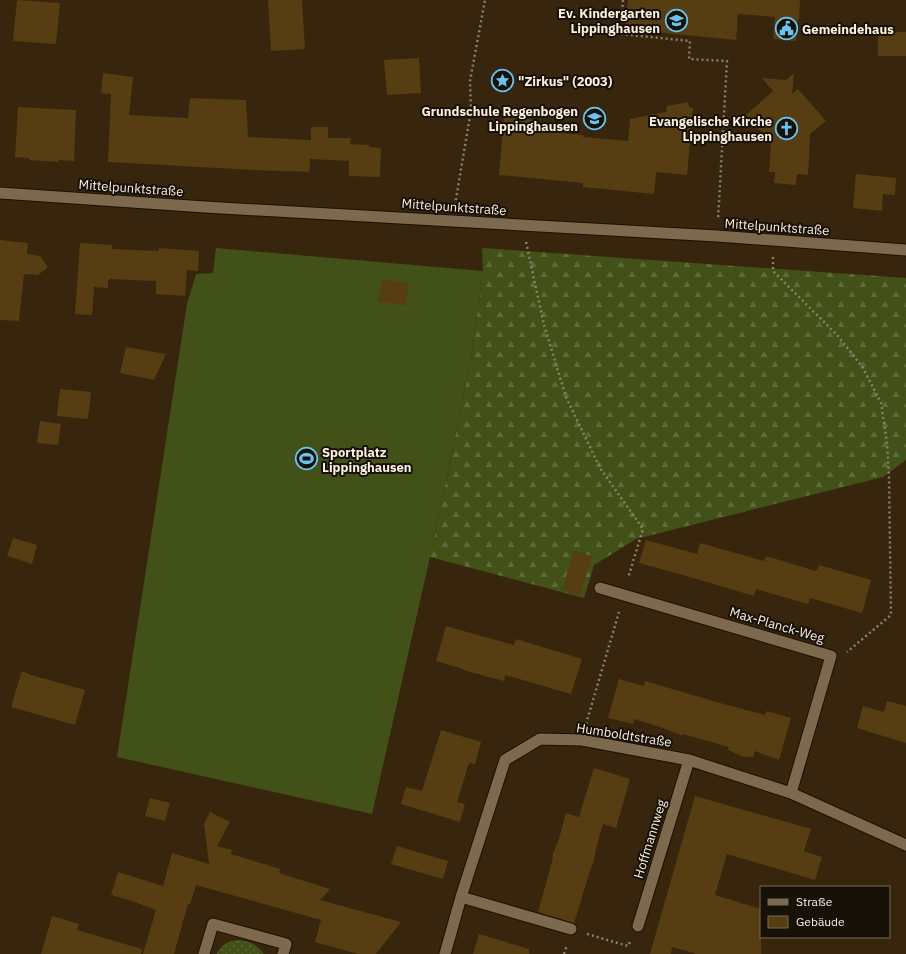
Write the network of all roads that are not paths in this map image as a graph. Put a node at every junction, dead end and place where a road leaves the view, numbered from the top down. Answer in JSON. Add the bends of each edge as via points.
{"nodes":[{"id":1,"x":0,"y":193,"type":"edge"},
{"id":2,"x":906,"y":250,"type":"edge"},
{"id":3,"x":600,"y":588,"type":"dead end"},
{"id":4,"x":689,"y":760,"type":"junction"},
{"id":5,"x":791,"y":793,"type":"junction"},
{"id":6,"x":906,"y":845,"type":"edge"},
{"id":7,"x":460,"y":897,"type":"junction"},
{"id":8,"x":638,"y":926,"type":"road end"},
{"id":9,"x":571,"y":929,"type":"road end"},
{"id":10,"x":204,"y":954,"type":"edge"},
{"id":11,"x":283,"y":954,"type":"edge"},
{"id":12,"x":445,"y":954,"type":"edge"}],
"edges":[{"from":1,"to":2,"type":"street","name":"Mittelpunktstraße","via":[[717,236]]},
{"from":3,"to":5,"type":"street","name":"Max-Planck-Weg","via":[[831,656]]},
{"from":4,"to":5,"type":"street","name":"Humboldtstraße"},
{"from":4,"to":7,"type":"street","name":"Humboldtstraße","via":[[582,740],[540,739],[505,760]]},
{"from":4,"to":8,"type":"street","name":"Hoffmannweg"},
{"from":5,"to":6,"type":"street","name":"Humboldtstraße"},
{"from":7,"to":9,"type":"street"},
{"from":7,"to":12,"type":"street","name":"Humboldtstraße"},
{"from":10,"to":11,"type":"street","via":[[213,924],[286,944]]}]}
